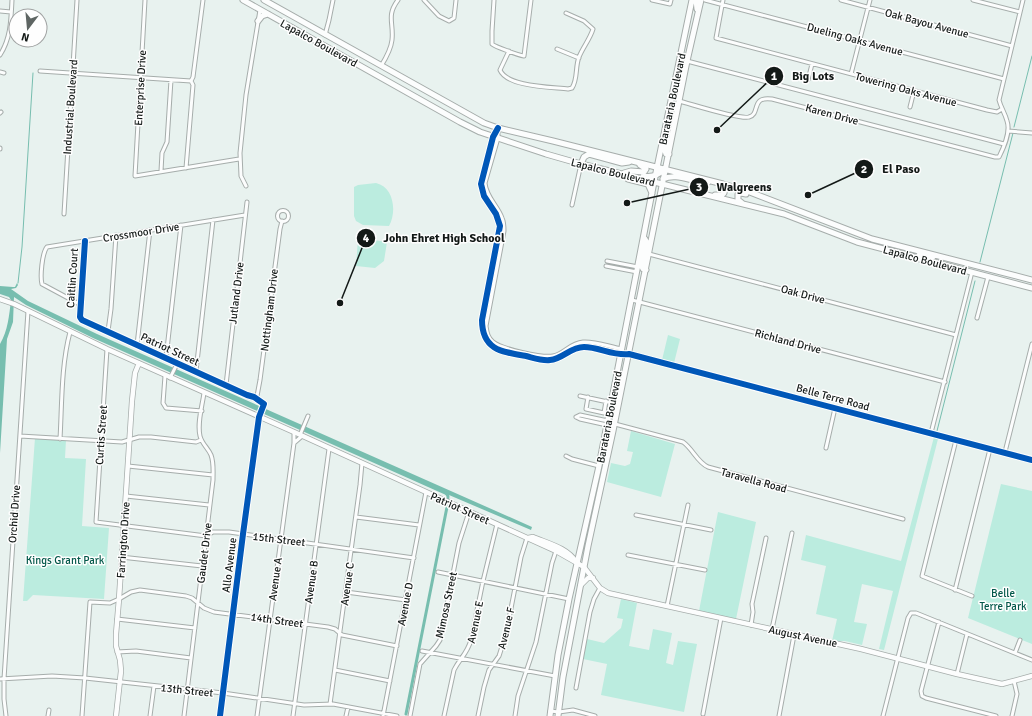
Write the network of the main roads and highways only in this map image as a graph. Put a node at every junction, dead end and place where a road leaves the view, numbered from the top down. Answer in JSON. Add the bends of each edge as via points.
{"nodes":[{"id":1,"x":243,"y":0,"type":"edge"},
{"id":2,"x":252,"y":0,"type":"edge"},
{"id":3,"x":264,"y":0,"type":"edge"},
{"id":4,"x":692,"y":0,"type":"edge"},
{"id":5,"x":696,"y":0,"type":"edge"},
{"id":6,"x":701,"y":0,"type":"edge"},
{"id":7,"x":254,"y":6,"type":"junction"},
{"id":8,"x":260,"y":10,"type":"junction"},
{"id":9,"x":281,"y":10,"type":"junction"},
{"id":10,"x":698,"y":12,"type":"junction"},
{"id":11,"x":268,"y":14,"type":"junction"},
{"id":12,"x":258,"y":22,"type":"road end"},
{"id":13,"x":315,"y":29,"type":"junction"},
{"id":14,"x":326,"y":36,"type":"junction"},
{"id":15,"x":312,"y":39,"type":"junction"},
{"id":16,"x":343,"y":45,"type":"junction"},
{"id":17,"x":682,"y":51,"type":"junction"},
{"id":18,"x":338,"y":53,"type":"junction"},
{"id":19,"x":680,"y":59,"type":"junction"},
{"id":20,"x":687,"y":61,"type":"junction"},
{"id":21,"x":374,"y":62,"type":"junction"},
{"id":22,"x":686,"y":69,"type":"junction"},
{"id":23,"x":373,"y":73,"type":"junction"},
{"id":24,"x":407,"y":80,"type":"junction"},
{"id":25,"x":422,"y":89,"type":"junction"},
{"id":26,"x":402,"y":90,"type":"junction"},
{"id":27,"x":673,"y":91,"type":"junction"},
{"id":28,"x":418,"y":98,"type":"junction"},
{"id":29,"x":672,"y":98,"type":"junction"},
{"id":30,"x":679,"y":101,"type":"junction"},
{"id":31,"x":678,"y":108,"type":"junction"},
{"id":32,"x":484,"y":123,"type":"junction"},
{"id":33,"x":474,"y":129,"type":"junction"},
{"id":34,"x":665,"y":130,"type":"junction"},
{"id":35,"x":668,"y":154,"type":"junction"},
{"id":36,"x":611,"y":160,"type":"junction"},
{"id":37,"x":634,"y":162,"type":"junction"},
{"id":38,"x":581,"y":164,"type":"junction"},
{"id":39,"x":592,"y":166,"type":"junction"},
{"id":40,"x":658,"y":167,"type":"junction"},
{"id":41,"x":665,"y":169,"type":"junction"},
{"id":42,"x":628,"y":172,"type":"junction"},
{"id":43,"x":622,"y":174,"type":"junction"},
{"id":44,"x":656,"y":176,"type":"junction"},
{"id":45,"x":688,"y":179,"type":"junction"},
{"id":46,"x":712,"y":182,"type":"junction"},
{"id":47,"x":658,"y":183,"type":"junction"},
{"id":48,"x":718,"y":183,"type":"junction"},
{"id":49,"x":679,"y":188,"type":"junction"},
{"id":50,"x":696,"y":192,"type":"junction"},
{"id":51,"x":652,"y":195,"type":"junction"},
{"id":52,"x":767,"y":199,"type":"junction"},
{"id":53,"x":744,"y":205,"type":"junction"},
{"id":54,"x":654,"y":228,"type":"junction"},
{"id":55,"x":644,"y":238,"type":"junction"},
{"id":56,"x":946,"y":257,"type":"junction"},
{"id":57,"x":920,"y":259,"type":"junction"},
{"id":58,"x":637,"y":269,"type":"junction"},
{"id":59,"x":646,"y":270,"type":"junction"},
{"id":60,"x":962,"y":270,"type":"junction"},
{"id":61,"x":995,"y":270,"type":"junction"},
{"id":62,"x":644,"y":277,"type":"junction"},
{"id":63,"x":1030,"y":279,"type":"edge"},
{"id":64,"x":1003,"y":281,"type":"junction"},
{"id":65,"x":1032,"y":288,"type":"edge"},
{"id":66,"x":610,"y":414,"type":"junction"},
{"id":67,"x":608,"y":423,"type":"junction"},
{"id":68,"x":615,"y":424,"type":"junction"},
{"id":69,"x":614,"y":431,"type":"junction"},
{"id":70,"x":550,"y":713,"type":"edge"},
{"id":71,"x":558,"y":714,"type":"edge"}],
"edges":[{"from":1,"to":7,"type":"main road","name":"Lapalco Boulevard"},
{"from":2,"to":7,"type":"main road"},
{"from":3,"to":9,"type":"main road","name":"Lapalco Boulevard"},
{"from":4,"to":17,"type":"main road","name":"Barataria Boulevard"},
{"from":5,"to":10,"type":"main road"},
{"from":6,"to":10,"type":"main road","name":"Barataria Boulevard"},
{"from":7,"to":8,"type":"main road","name":"Lapalco Boulevard"},
{"from":8,"to":9,"type":"main road","via":[[264,4]]},
{"from":8,"to":11,"type":"main road","name":"Lapalco Boulevard"},
{"from":9,"to":13,"type":"main road","name":"Lapalco Boulevard"},
{"from":10,"to":20,"type":"main road","name":"Barataria Boulevard"},
{"from":11,"to":12,"type":"main road","via":[[262,16]]},
{"from":11,"to":15,"type":"main road","name":"Lapalco Boulevard"},
{"from":13,"to":14,"type":"main road","name":"Lapalco Boulevard"},
{"from":13,"to":15,"type":"main road"},
{"from":14,"to":15,"type":"main road"},
{"from":14,"to":16,"type":"main road","name":"Lapalco Boulevard"},
{"from":15,"to":18,"type":"main road","name":"Lapalco Boulevard"},
{"from":16,"to":18,"type":"main road"},
{"from":16,"to":21,"type":"main road","name":"Lapalco Boulevard"},
{"from":17,"to":19,"type":"main road","name":"Barataria Boulevard"},
{"from":17,"to":20,"type":"main road"},
{"from":18,"to":23,"type":"main road","name":"Lapalco Boulevard"},
{"from":19,"to":22,"type":"main road"},
{"from":19,"to":27,"type":"main road","name":"Barataria Boulevard"},
{"from":20,"to":22,"type":"main road","name":"Barataria Boulevard"},
{"from":21,"to":23,"type":"main road"},
{"from":21,"to":24,"type":"main road","name":"Lapalco Boulevard"},
{"from":22,"to":30,"type":"main road","name":"Barataria Boulevard"},
{"from":23,"to":26,"type":"main road","name":"Lapalco Boulevard"},
{"from":24,"to":25,"type":"main road","name":"Lapalco Boulevard"},
{"from":24,"to":26,"type":"main road"},
{"from":25,"to":28,"type":"main road"},
{"from":25,"to":32,"type":"main road","name":"Lapalco Boulevard"},
{"from":26,"to":28,"type":"main road","name":"Lapalco Boulevard"},
{"from":27,"to":29,"type":"main road","name":"Barataria Boulevard"},
{"from":27,"to":30,"type":"main road"},
{"from":28,"to":33,"type":"main road","name":"Lapalco Boulevard"},
{"from":29,"to":31,"type":"main road"},
{"from":29,"to":34,"type":"main road","name":"Barataria Boulevard"},
{"from":30,"to":31,"type":"main road","name":"Barataria Boulevard"},
{"from":31,"to":35,"type":"main road","name":"Barataria Boulevard"},
{"from":32,"to":33,"type":"main road","via":[[483,128]]},
{"from":32,"to":37,"type":"main road","name":"Lapalco Boulevard"},
{"from":33,"to":38,"type":"main road","name":"Lapalco Boulevard"},
{"from":34,"to":35,"type":"main road","via":[[665,152]]},
{"from":34,"to":40,"type":"main road","name":"Barataria Boulevard"},
{"from":35,"to":41,"type":"main road","name":"Barataria Boulevard"},
{"from":36,"to":37,"type":"main road","via":[[622,163]]},
{"from":36,"to":38,"type":"main road","via":[[589,154],[584,157]]},
{"from":36,"to":39,"type":"main road","via":[[590,158],[588,163]]},
{"from":37,"to":40,"type":"main road","name":"Lapalco Boulevard"},
{"from":37,"to":42,"type":"main road","via":[[646,171]]},
{"from":38,"to":39,"type":"main road","name":"Lapalco Boulevard"},
{"from":39,"to":43,"type":"main road","name":"Lapalco Boulevard"},
{"from":40,"to":41,"type":"main road","name":"Lapalco Boulevard"},
{"from":40,"to":44,"type":"main road","name":"Barataria Boulevard"},
{"from":41,"to":44,"type":"main road"},
{"from":41,"to":46,"type":"main road","name":"Lapalco Boulevard"},
{"from":41,"to":47,"type":"main road","name":"Barataria Boulevard"},
{"from":42,"to":43,"type":"main road"},
{"from":42,"to":44,"type":"main road","via":[[648,177]]},
{"from":43,"to":47,"type":"main road","name":"Lapalco Boulevard"},
{"from":43,"to":51,"type":"main road","via":[[625,178],[648,184]]},
{"from":44,"to":47,"type":"main road","name":"Barataria Boulevard"},
{"from":45,"to":46,"type":"main road"},
{"from":45,"to":47,"type":"main road","via":[[668,177]]},
{"from":45,"to":49,"type":"main road","via":[[677,182],[676,186]]},
{"from":46,"to":48,"type":"main road","name":"Lapalco Boulevard"},
{"from":47,"to":49,"type":"main road","name":"Lapalco Boulevard"},
{"from":47,"to":51,"type":"main road","name":"Barataria Boulevard"},
{"from":47,"to":54,"type":"main road","name":"Barataria Boulevard"},
{"from":48,"to":50,"type":"main road","via":[[725,190],[722,195]]},
{"from":48,"to":52,"type":"main road","name":"Lapalco Boulevard"},
{"from":49,"to":50,"type":"main road","name":"Lapalco Boulevard"},
{"from":50,"to":53,"type":"main road","name":"Lapalco Boulevard"},
{"from":51,"to":54,"type":"main road","via":[[657,200],[652,222]]},
{"from":51,"to":55,"type":"main road","name":"Barataria Boulevard"},
{"from":52,"to":53,"type":"main road","via":[[738,194],[738,200]]},
{"from":52,"to":56,"type":"main road","name":"Lapalco Boulevard","via":[[872,239]]},
{"from":53,"to":57,"type":"main road","name":"Lapalco Boulevard","via":[[789,215],[848,240]]},
{"from":54,"to":59,"type":"main road","name":"Barataria Boulevard"},
{"from":55,"to":58,"type":"main road","name":"Barataria Boulevard"},
{"from":55,"to":59,"type":"main road","via":[[647,243],[642,267]]},
{"from":56,"to":57,"type":"main road","via":[[921,255],[918,257]]},
{"from":56,"to":61,"type":"main road","name":"Lapalco Boulevard"},
{"from":57,"to":60,"type":"main road","name":"Lapalco Boulevard"},
{"from":58,"to":62,"type":"main road"},
{"from":58,"to":66,"type":"main road","name":"Barataria Boulevard","via":[[622,352],[609,402]]},
{"from":59,"to":62,"type":"main road","name":"Barataria Boulevard"},
{"from":60,"to":61,"type":"main road","via":[[992,274]]},
{"from":60,"to":64,"type":"main road","name":"Lapalco Boulevard"},
{"from":61,"to":63,"type":"main road","name":"Lapalco Boulevard"},
{"from":62,"to":68,"type":"main road","name":"Barataria Boulevard"},
{"from":63,"to":64,"type":"main road","via":[[1020,280],[1001,276]]},
{"from":64,"to":65,"type":"main road","name":"Lapalco Boulevard"},
{"from":66,"to":67,"type":"main road","name":"Barataria Boulevard"},
{"from":66,"to":68,"type":"main road"},
{"from":67,"to":69,"type":"main road"},
{"from":67,"to":70,"type":"main road","name":"Barataria Boulevard","via":[[569,599]]},
{"from":68,"to":69,"type":"main road","name":"Barataria Boulevard"},
{"from":69,"to":71,"type":"main road","name":"Barataria Boulevard","via":[[584,567]]}]}
